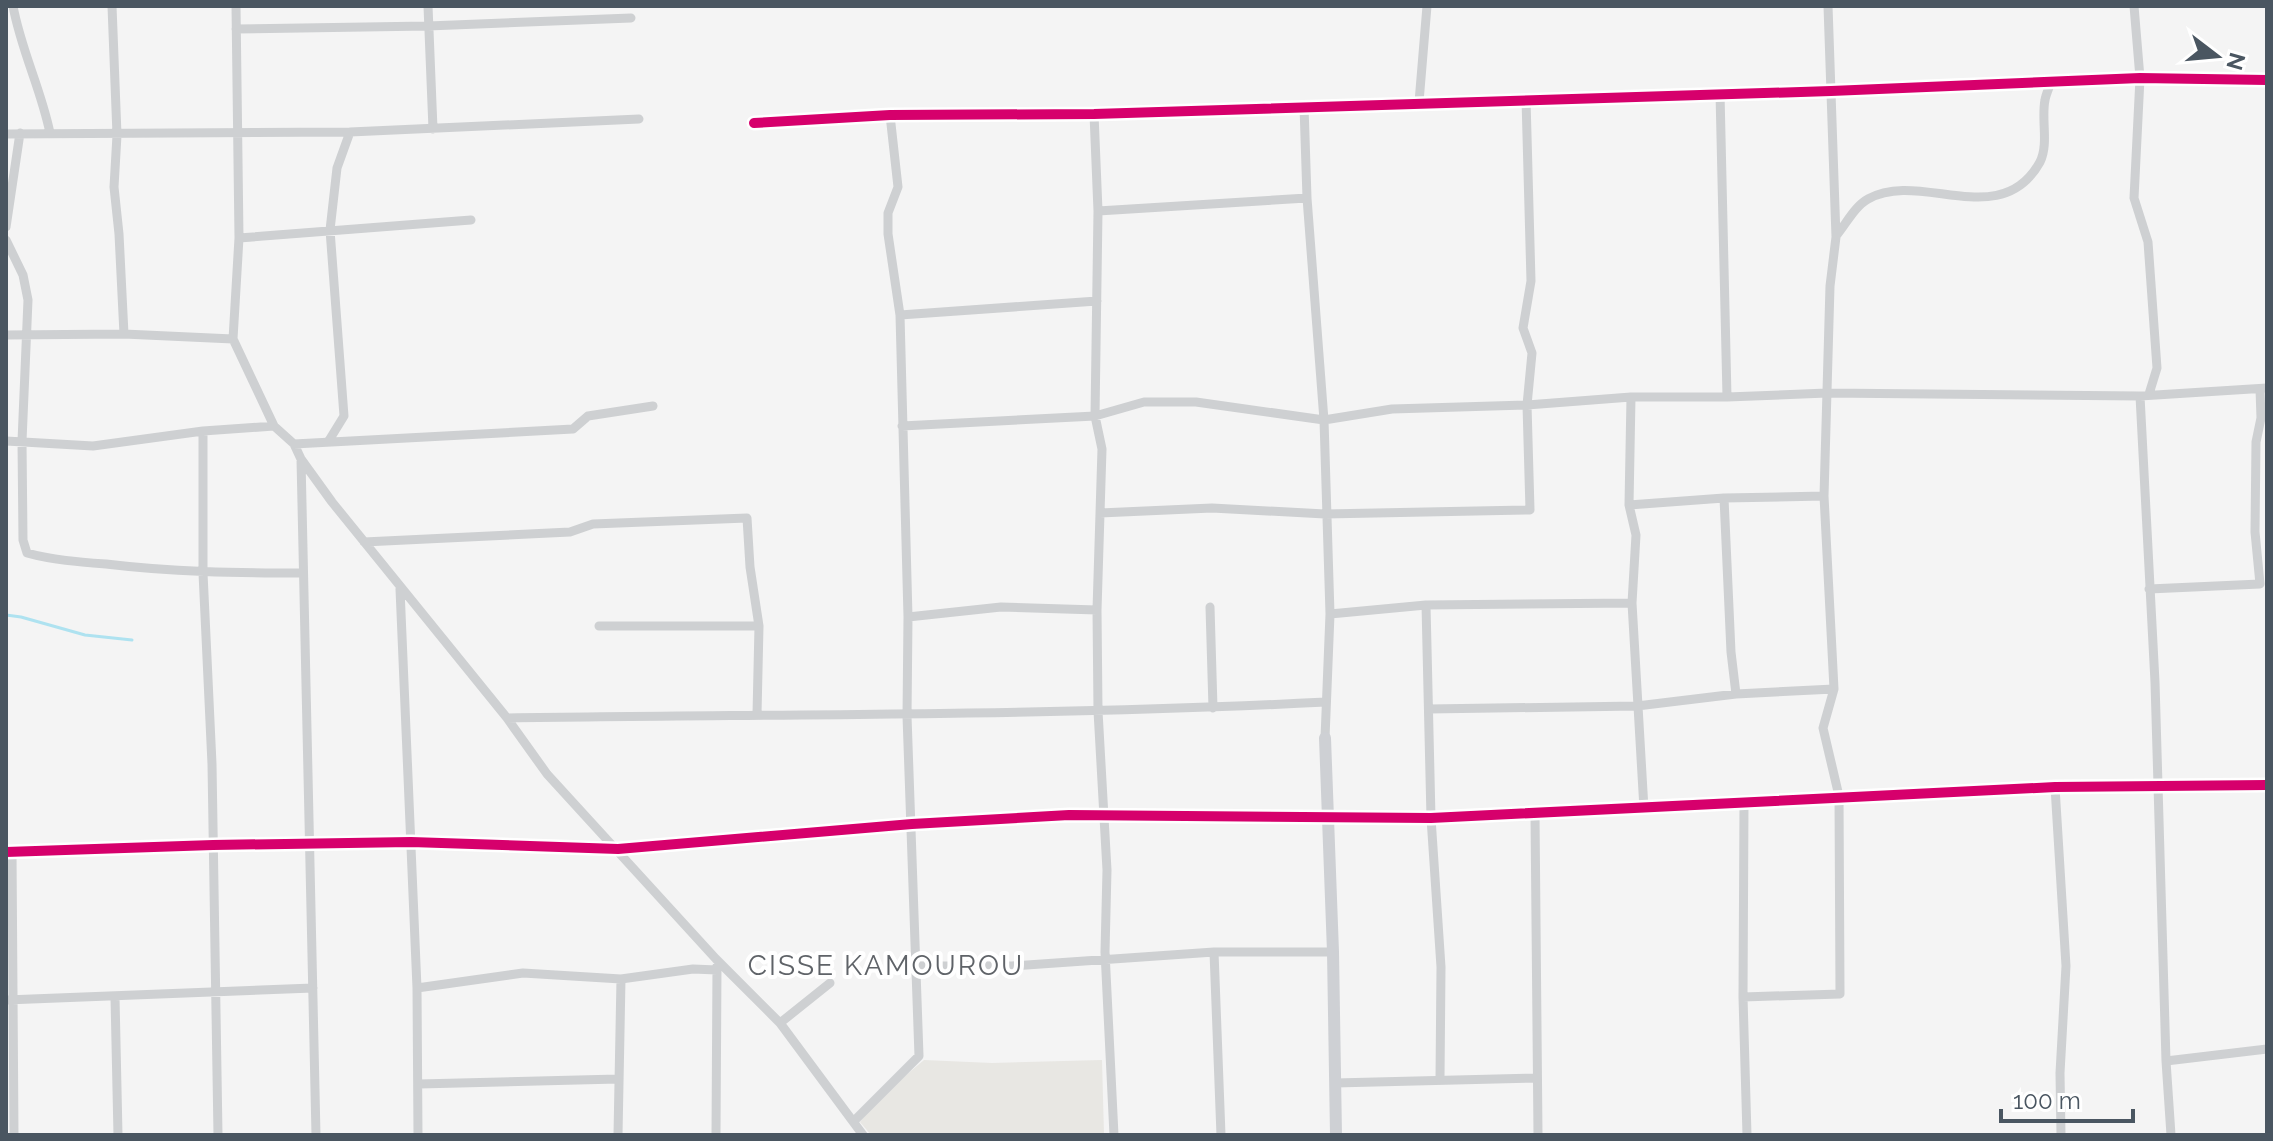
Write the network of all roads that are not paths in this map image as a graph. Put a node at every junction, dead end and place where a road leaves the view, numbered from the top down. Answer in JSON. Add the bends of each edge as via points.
{"nodes":[{"id":1,"x":13,"y":6,"type":"edge"},
{"id":2,"x":112,"y":6,"type":"edge"},
{"id":3,"x":236,"y":6,"type":"edge"},
{"id":4,"x":428,"y":6,"type":"edge"},
{"id":5,"x":1427,"y":6,"type":"edge"},
{"id":6,"x":1828,"y":6,"type":"edge"},
{"id":7,"x":2134,"y":6,"type":"edge"},
{"id":8,"x":631,"y":18,"type":"dead end"},
{"id":9,"x":428,"y":26,"type":"junction"},
{"id":10,"x":236,"y":29,"type":"junction"},
{"id":11,"x":2140,"y":78,"type":"junction"},
{"id":12,"x":2267,"y":80,"type":"edge"},
{"id":13,"x":2051,"y":82,"type":"junction"},
{"id":14,"x":1831,"y":91,"type":"junction"},
{"id":15,"x":1720,"y":93,"type":"junction"},
{"id":16,"x":1526,"y":99,"type":"junction"},
{"id":17,"x":1419,"y":102,"type":"junction"},
{"id":18,"x":1304,"y":106,"type":"junction"},
{"id":19,"x":1094,"y":114,"type":"junction"},
{"id":20,"x":890,"y":115,"type":"junction"},
{"id":21,"x":639,"y":119,"type":"dead end"},
{"id":22,"x":754,"y":123,"type":"dead end"},
{"id":23,"x":433,"y":129,"type":"junction"},
{"id":24,"x":239,"y":131,"type":"junction"},
{"id":25,"x":350,"y":132,"type":"junction"},
{"id":26,"x":20,"y":133,"type":"junction"},
{"id":27,"x":50,"y":133,"type":"junction"},
{"id":28,"x":6,"y":134,"type":"edge"},
{"id":29,"x":117,"y":135,"type":"junction"},
{"id":30,"x":1307,"y":198,"type":"junction"},
{"id":31,"x":1098,"y":211,"type":"junction"},
{"id":32,"x":471,"y":220,"type":"dead end"},
{"id":33,"x":6,"y":227,"type":"edge"},
{"id":34,"x":330,"y":230,"type":"junction"},
{"id":35,"x":1836,"y":237,"type":"junction"},
{"id":36,"x":239,"y":238,"type":"junction"},
{"id":37,"x":6,"y":240,"type":"edge"},
{"id":38,"x":1097,"y":301,"type":"junction"},
{"id":39,"x":900,"y":315,"type":"junction"},
{"id":40,"x":124,"y":334,"type":"junction"},
{"id":41,"x":6,"y":335,"type":"edge"},
{"id":42,"x":26,"y":335,"type":"junction"},
{"id":43,"x":233,"y":339,"type":"junction"},
{"id":44,"x":2264,"y":388,"type":"edge"},
{"id":45,"x":1827,"y":393,"type":"junction"},
{"id":46,"x":2144,"y":395,"type":"junction"},
{"id":47,"x":1631,"y":397,"type":"junction"},
{"id":48,"x":1727,"y":397,"type":"junction"},
{"id":49,"x":1527,"y":405,"type":"junction"},
{"id":50,"x":653,"y":406,"type":"dead end"},
{"id":51,"x":1095,"y":416,"type":"junction"},
{"id":52,"x":1324,"y":420,"type":"junction"},
{"id":53,"x":274,"y":426,"type":"junction"},
{"id":54,"x":902,"y":426,"type":"junction"},
{"id":55,"x":203,"y":431,"type":"junction"},
{"id":56,"x":6,"y":441,"type":"edge"},
{"id":57,"x":22,"y":441,"type":"junction"},
{"id":58,"x":328,"y":442,"type":"junction"},
{"id":59,"x":294,"y":444,"type":"junction"},
{"id":60,"x":301,"y":459,"type":"junction"},
{"id":61,"x":1824,"y":496,"type":"junction"},
{"id":62,"x":1724,"y":498,"type":"junction"},
{"id":63,"x":1629,"y":505,"type":"junction"},
{"id":64,"x":1100,"y":513,"type":"junction"},
{"id":65,"x":1325,"y":514,"type":"junction"},
{"id":66,"x":364,"y":542,"type":"junction"},
{"id":67,"x":203,"y":573,"type":"junction"},
{"id":68,"x":302,"y":573,"type":"junction"},
{"id":69,"x":400,"y":589,"type":"junction"},
{"id":70,"x":2149,"y":589,"type":"junction"},
{"id":71,"x":1632,"y":603,"type":"junction"},
{"id":72,"x":1426,"y":605,"type":"junction"},
{"id":73,"x":1210,"y":607,"type":"dead end"},
{"id":74,"x":1097,"y":610,"type":"junction"},
{"id":75,"x":1330,"y":614,"type":"junction"},
{"id":76,"x":908,"y":617,"type":"junction"},
{"id":77,"x":599,"y":626,"type":"dead end"},
{"id":78,"x":759,"y":626,"type":"junction"},
{"id":79,"x":1834,"y":689,"type":"junction"},
{"id":80,"x":1736,"y":694,"type":"junction"},
{"id":81,"x":1326,"y":702,"type":"junction"},
{"id":82,"x":1637,"y":706,"type":"junction"},
{"id":83,"x":1213,"y":708,"type":"junction"},
{"id":84,"x":1429,"y":709,"type":"junction"},
{"id":85,"x":1098,"y":711,"type":"junction"},
{"id":86,"x":757,"y":714,"type":"junction"},
{"id":87,"x":907,"y":716,"type":"junction"},
{"id":88,"x":507,"y":718,"type":"junction"},
{"id":89,"x":1325,"y":738,"type":"joint"},
{"id":90,"x":2267,"y":785,"type":"edge"},
{"id":91,"x":2157,"y":786,"type":"junction"},
{"id":92,"x":2055,"y":787,"type":"junction"},
{"id":93,"x":1839,"y":796,"type":"junction"},
{"id":94,"x":1744,"y":802,"type":"junction"},
{"id":95,"x":1644,"y":809,"type":"junction"},
{"id":96,"x":1535,"y":814,"type":"junction"},
{"id":97,"x":1104,"y":816,"type":"junction"},
{"id":98,"x":1328,"y":816,"type":"junction"},
{"id":99,"x":1431,"y":818,"type":"junction"},
{"id":100,"x":912,"y":824,"type":"junction"},
{"id":101,"x":411,"y":842,"type":"junction"},
{"id":102,"x":213,"y":845,"type":"junction"},
{"id":103,"x":309,"y":846,"type":"junction"},
{"id":104,"x":618,"y":849,"type":"junction"},
{"id":105,"x":9,"y":852,"type":"edge"},
{"id":106,"x":1214,"y":952,"type":"junction"},
{"id":107,"x":1333,"y":952,"type":"junction"},
{"id":108,"x":1106,"y":961,"type":"junction"},
{"id":109,"x":717,"y":964,"type":"junction"},
{"id":110,"x":916,"y":966,"type":"junction"},
{"id":111,"x":621,"y":979,"type":"junction"},
{"id":112,"x":830,"y":983,"type":"dead end"},
{"id":113,"x":313,"y":988,"type":"junction"},
{"id":114,"x":417,"y":988,"type":"junction"},
{"id":115,"x":216,"y":991,"type":"junction"},
{"id":116,"x":115,"y":997,"type":"junction"},
{"id":117,"x":1743,"y":997,"type":"junction"},
{"id":118,"x":10,"y":1000,"type":"edge"},
{"id":119,"x":780,"y":1023,"type":"junction"},
{"id":120,"x":2267,"y":1049,"type":"edge"},
{"id":121,"x":2166,"y":1061,"type":"junction"},
{"id":122,"x":1536,"y":1078,"type":"junction"},
{"id":123,"x":618,"y":1079,"type":"junction"},
{"id":124,"x":1440,"y":1079,"type":"junction"},
{"id":125,"x":1335,"y":1083,"type":"junction"},
{"id":126,"x":419,"y":1084,"type":"junction"},
{"id":127,"x":10,"y":1093,"type":"edge"},
{"id":128,"x":854,"y":1121,"type":"junction"},
{"id":129,"x":14,"y":1135,"type":"edge"},
{"id":130,"x":118,"y":1135,"type":"edge"},
{"id":131,"x":218,"y":1135,"type":"edge"},
{"id":132,"x":316,"y":1135,"type":"edge"},
{"id":133,"x":418,"y":1135,"type":"edge"},
{"id":134,"x":618,"y":1135,"type":"edge"},
{"id":135,"x":716,"y":1135,"type":"edge"},
{"id":136,"x":863,"y":1135,"type":"edge"},
{"id":137,"x":1114,"y":1135,"type":"edge"},
{"id":138,"x":1221,"y":1135,"type":"edge"},
{"id":139,"x":1336,"y":1135,"type":"edge"},
{"id":140,"x":1538,"y":1135,"type":"edge"},
{"id":141,"x":1747,"y":1135,"type":"edge"},
{"id":142,"x":2061,"y":1135,"type":"edge"},
{"id":143,"x":2171,"y":1135,"type":"edge"}],
"edges":[{"from":1,"to":27,"type":"street"},
{"from":2,"to":29,"type":"street"},
{"from":3,"to":10,"type":"street"},
{"from":4,"to":9,"type":"street"},
{"from":5,"to":17,"type":"street"},
{"from":6,"to":14,"type":"street"},
{"from":7,"to":11,"type":"street"},
{"from":8,"to":9,"type":"street"},
{"from":9,"to":10,"type":"street"},
{"from":9,"to":23,"type":"street"},
{"from":10,"to":24,"type":"street"},
{"from":11,"to":12,"type":"street"},
{"from":11,"to":13,"type":"street"},
{"from":11,"to":46,"type":"street","via":[[2134,198],[2148,242],[2157,368]]},
{"from":13,"to":14,"type":"street"},
{"from":13,"to":35,"type":"street","via":[[2042,154],[2023,184],[1984,196],[1909,191],[1870,197]]},
{"from":14,"to":15,"type":"street"},
{"from":14,"to":35,"type":"street"},
{"from":15,"to":16,"type":"street"},
{"from":15,"to":48,"type":"street"},
{"from":16,"to":17,"type":"street"},
{"from":16,"to":49,"type":"street","via":[[1531,281],[1523,328],[1532,353]]},
{"from":17,"to":18,"type":"street"},
{"from":18,"to":19,"type":"street"},
{"from":18,"to":30,"type":"street"},
{"from":19,"to":20,"type":"street"},
{"from":19,"to":31,"type":"street"},
{"from":20,"to":22,"type":"street"},
{"from":20,"to":39,"type":"street","via":[[898,187],[888,213],[888,234]]},
{"from":21,"to":23,"type":"street"},
{"from":23,"to":25,"type":"street"},
{"from":24,"to":25,"type":"street"},
{"from":24,"to":29,"type":"street"},
{"from":24,"to":36,"type":"street"},
{"from":25,"to":34,"type":"street","via":[[337,168]]},
{"from":26,"to":27,"type":"street"},
{"from":26,"to":28,"type":"street"},
{"from":26,"to":33,"type":"street"},
{"from":27,"to":29,"type":"street"},
{"from":29,"to":40,"type":"street","via":[[114,187]]},
{"from":30,"to":31,"type":"street"},
{"from":30,"to":52,"type":"street"},
{"from":31,"to":38,"type":"street"},
{"from":32,"to":34,"type":"street"},
{"from":34,"to":36,"type":"street"},
{"from":34,"to":58,"type":"street","via":[[344,416]]},
{"from":35,"to":45,"type":"street"},
{"from":36,"to":43,"type":"street"},
{"from":37,"to":42,"type":"street","via":[[23,275]]},
{"from":38,"to":39,"type":"street"},
{"from":38,"to":51,"type":"street"},
{"from":39,"to":54,"type":"street"},
{"from":40,"to":42,"type":"street"},
{"from":40,"to":43,"type":"street"},
{"from":41,"to":42,"type":"street"},
{"from":42,"to":57,"type":"street"},
{"from":43,"to":53,"type":"street"},
{"from":44,"to":46,"type":"street"},
{"from":44,"to":70,"type":"street","via":[[2256,442],[2260,584]]},
{"from":45,"to":46,"type":"street"},
{"from":45,"to":48,"type":"street"},
{"from":45,"to":61,"type":"street"},
{"from":46,"to":70,"type":"street"},
{"from":47,"to":48,"type":"street"},
{"from":47,"to":49,"type":"street"},
{"from":47,"to":63,"type":"street"},
{"from":49,"to":52,"type":"street","via":[[1392,409]]},
{"from":49,"to":65,"type":"street","via":[[1530,510]]},
{"from":50,"to":58,"type":"street","via":[[588,416],[573,429]]},
{"from":51,"to":52,"type":"street","via":[[1144,402],[1196,402]]},
{"from":51,"to":54,"type":"street"},
{"from":51,"to":64,"type":"street","via":[[1102,449]]},
{"from":52,"to":65,"type":"street"},
{"from":53,"to":55,"type":"street"},
{"from":53,"to":59,"type":"street"},
{"from":54,"to":76,"type":"street"},
{"from":55,"to":57,"type":"street","via":[[93,446]]},
{"from":55,"to":67,"type":"street"},
{"from":56,"to":57,"type":"street"},
{"from":57,"to":67,"type":"street","via":[[27,553]]},
{"from":58,"to":59,"type":"street"},
{"from":59,"to":60,"type":"street"},
{"from":60,"to":66,"type":"street"},
{"from":60,"to":68,"type":"street"},
{"from":61,"to":62,"type":"street"},
{"from":61,"to":79,"type":"street"},
{"from":62,"to":63,"type":"street"},
{"from":62,"to":80,"type":"street"},
{"from":63,"to":71,"type":"street","via":[[1636,535]]},
{"from":64,"to":65,"type":"street","via":[[1212,508]]},
{"from":64,"to":74,"type":"street"},
{"from":65,"to":75,"type":"street"},
{"from":66,"to":69,"type":"street"},
{"from":66,"to":78,"type":"street","via":[[747,518]]},
{"from":67,"to":68,"type":"street"},
{"from":67,"to":102,"type":"street"},
{"from":68,"to":103,"type":"street"},
{"from":69,"to":88,"type":"street"},
{"from":69,"to":101,"type":"street"},
{"from":70,"to":91,"type":"street"},
{"from":71,"to":72,"type":"street"},
{"from":71,"to":82,"type":"street"},
{"from":72,"to":75,"type":"street"},
{"from":72,"to":84,"type":"street"},
{"from":73,"to":83,"type":"street"},
{"from":74,"to":76,"type":"street","via":[[1001,607]]},
{"from":74,"to":85,"type":"street"},
{"from":75,"to":81,"type":"street"},
{"from":76,"to":87,"type":"street"},
{"from":77,"to":78,"type":"street"},
{"from":78,"to":86,"type":"street"},
{"from":79,"to":80,"type":"street"},
{"from":79,"to":93,"type":"street","via":[[1823,728]]},
{"from":80,"to":82,"type":"street"},
{"from":81,"to":83,"type":"street"},
{"from":81,"to":89,"type":"street"},
{"from":82,"to":84,"type":"street"},
{"from":82,"to":95,"type":"street"},
{"from":83,"to":85,"type":"street"},
{"from":84,"to":99,"type":"street"},
{"from":85,"to":87,"type":"street"},
{"from":85,"to":97,"type":"street"},
{"from":86,"to":87,"type":"street"},
{"from":86,"to":88,"type":"street"},
{"from":87,"to":100,"type":"street"},
{"from":88,"to":104,"type":"street","via":[[547,774]]},
{"from":89,"to":98,"type":"street"},
{"from":90,"to":91,"type":"street"},
{"from":91,"to":92,"type":"street"},
{"from":91,"to":121,"type":"street"},
{"from":92,"to":93,"type":"street"},
{"from":92,"to":142,"type":"street","via":[[2066,966]]},
{"from":93,"to":94,"type":"street"},
{"from":93,"to":117,"type":"street","via":[[1840,994]]},
{"from":94,"to":95,"type":"street"},
{"from":94,"to":117,"type":"street"},
{"from":95,"to":96,"type":"street"},
{"from":96,"to":99,"type":"street"},
{"from":96,"to":122,"type":"street"},
{"from":97,"to":98,"type":"street"},
{"from":97,"to":100,"type":"street"},
{"from":97,"to":108,"type":"street"},
{"from":98,"to":99,"type":"street"},
{"from":98,"to":107,"type":"street"},
{"from":99,"to":124,"type":"street","via":[[1441,967]]},
{"from":100,"to":104,"type":"street"},
{"from":100,"to":110,"type":"street"},
{"from":101,"to":103,"type":"street"},
{"from":101,"to":104,"type":"street"},
{"from":101,"to":114,"type":"street"},
{"from":102,"to":103,"type":"street"},
{"from":102,"to":105,"type":"street"},
{"from":102,"to":115,"type":"street"},
{"from":103,"to":113,"type":"street"},
{"from":104,"to":109,"type":"street"},
{"from":105,"to":118,"type":"street"},
{"from":106,"to":107,"type":"street"},
{"from":106,"to":108,"type":"street"},
{"from":106,"to":138,"type":"street"},
{"from":107,"to":125,"type":"street"},
{"from":108,"to":110,"type":"street"},
{"from":108,"to":137,"type":"street"},
{"from":109,"to":111,"type":"street"},
{"from":109,"to":119,"type":"street"},
{"from":109,"to":135,"type":"street"},
{"from":110,"to":128,"type":"street","via":[[919,1056]]},
{"from":111,"to":114,"type":"street","via":[[523,973]]},
{"from":111,"to":123,"type":"street"},
{"from":112,"to":119,"type":"street"},
{"from":113,"to":115,"type":"street"},
{"from":113,"to":132,"type":"street"},
{"from":114,"to":126,"type":"street"},
{"from":115,"to":116,"type":"street"},
{"from":115,"to":131,"type":"street"},
{"from":116,"to":118,"type":"street"},
{"from":116,"to":130,"type":"street"},
{"from":117,"to":141,"type":"street"},
{"from":118,"to":127,"type":"street"},
{"from":119,"to":128,"type":"street"},
{"from":120,"to":121,"type":"street"},
{"from":121,"to":143,"type":"street"},
{"from":122,"to":124,"type":"street"},
{"from":122,"to":140,"type":"street"},
{"from":123,"to":126,"type":"street"},
{"from":123,"to":134,"type":"street"},
{"from":124,"to":125,"type":"street"},
{"from":125,"to":139,"type":"street"},
{"from":126,"to":133,"type":"street"},
{"from":127,"to":129,"type":"street"},
{"from":128,"to":136,"type":"street"}]}
